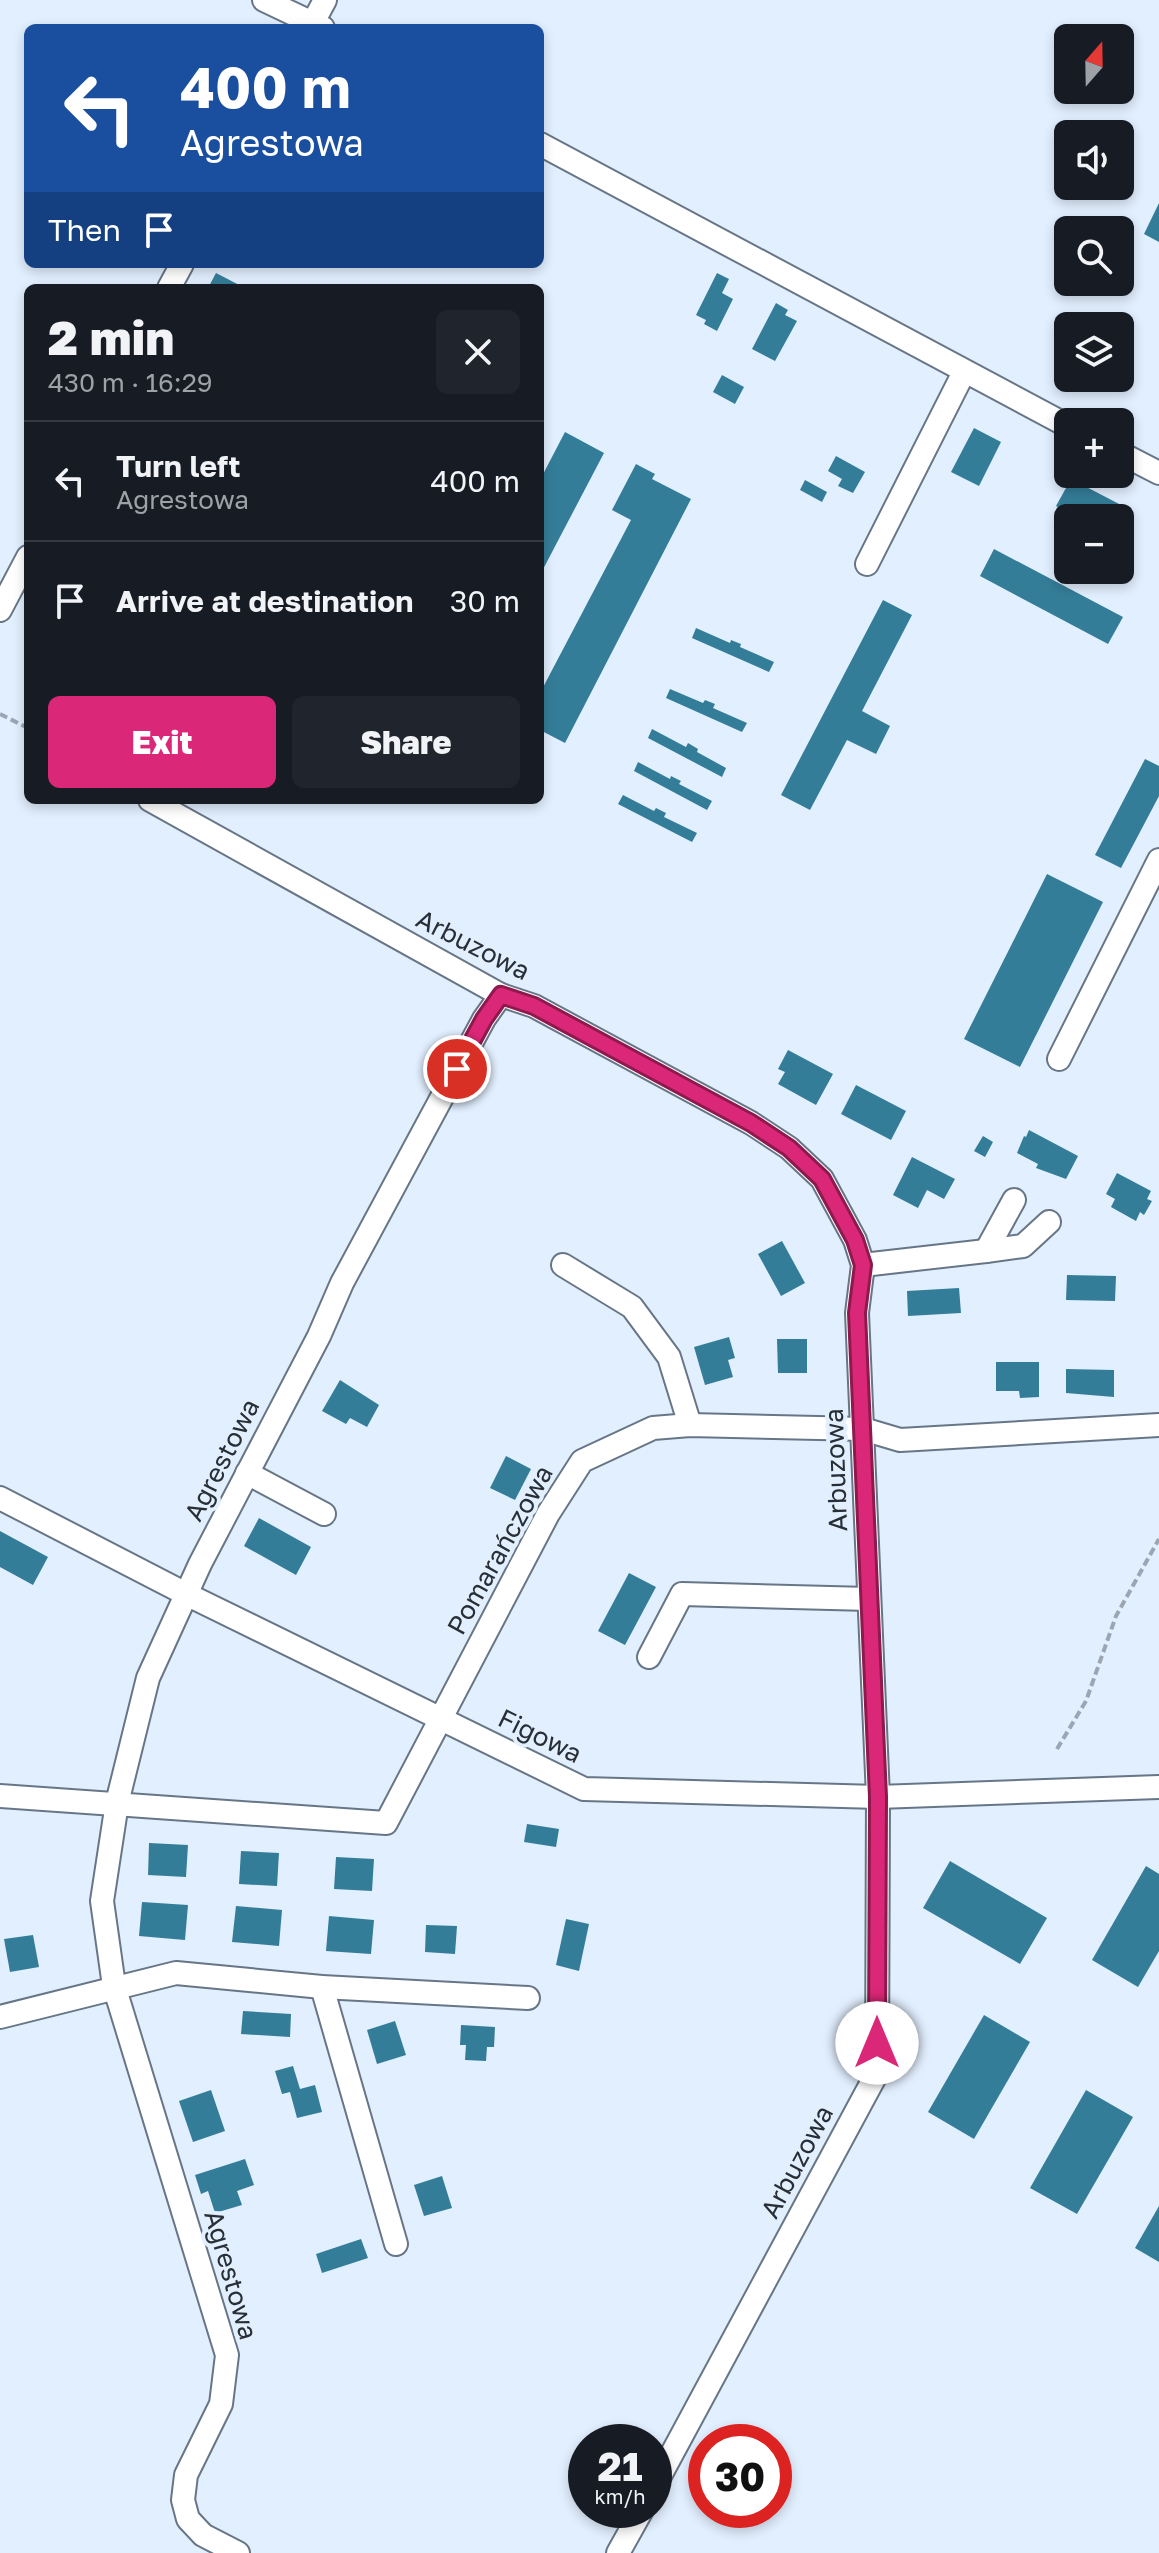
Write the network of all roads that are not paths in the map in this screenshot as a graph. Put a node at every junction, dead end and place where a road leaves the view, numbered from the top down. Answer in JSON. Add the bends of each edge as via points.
{"nodes":[{"id":1,"x":264,"y":0,"type":"edge"},
{"id":2,"x":325,"y":0,"type":"edge"},
{"id":3,"x":311,"y":24,"type":"edge"},
{"id":4,"x":316,"y":24,"type":"edge"},
{"id":5,"x":544,"y":146,"type":"edge"},
{"id":6,"x":964,"y":372,"type":"junction"},
{"id":7,"x":1054,"y":419,"type":"edge"},
{"id":8,"x":1134,"y":460,"type":"edge"},
{"id":9,"x":1159,"y":473,"type":"edge"},
{"id":10,"x":867,"y":564,"type":"dead end"},
{"id":11,"x":24,"y":565,"type":"edge"},
{"id":12,"x":0,"y":610,"type":"edge"},
{"id":13,"x":157,"y":804,"type":"edge"},
{"id":14,"x":1159,"y":860,"type":"edge"},
{"id":15,"x":501,"y":995,"type":"junction"},
{"id":16,"x":1059,"y":1059,"type":"dead end"},
{"id":17,"x":1014,"y":1200,"type":"dead end"},
{"id":18,"x":1049,"y":1222,"type":"dead end"},
{"id":19,"x":986,"y":1251,"type":"junction"},
{"id":20,"x":563,"y":1265,"type":"dead end"},
{"id":21,"x":863,"y":1265,"type":"junction"},
{"id":22,"x":690,"y":1425,"type":"junction"},
{"id":23,"x":1159,"y":1425,"type":"edge"},
{"id":24,"x":863,"y":1429,"type":"junction"},
{"id":25,"x":247,"y":1473,"type":"junction"},
{"id":26,"x":0,"y":1498,"type":"edge"},
{"id":27,"x":324,"y":1514,"type":"dead end"},
{"id":28,"x":186,"y":1594,"type":"junction"},
{"id":29,"x":869,"y":1599,"type":"junction"},
{"id":30,"x":649,"y":1657,"type":"dead end"},
{"id":31,"x":442,"y":1719,"type":"junction"},
{"id":32,"x":1159,"y":1787,"type":"edge"},
{"id":33,"x":0,"y":1796,"type":"edge"},
{"id":34,"x":878,"y":1797,"type":"junction"},
{"id":35,"x":117,"y":1803,"type":"junction"},
{"id":36,"x":114,"y":1986,"type":"junction"},
{"id":37,"x":322,"y":1987,"type":"junction"},
{"id":38,"x":528,"y":1998,"type":"dead end"},
{"id":39,"x":0,"y":2017,"type":"edge"},
{"id":40,"x":396,"y":2244,"type":"dead end"},
{"id":41,"x":672,"y":2454,"type":"edge"},
{"id":42,"x":632,"y":2528,"type":"edge"},
{"id":43,"x":238,"y":2553,"type":"edge"},
{"id":44,"x":618,"y":2553,"type":"edge"}],
"edges":[{"from":1,"to":3,"type":"street"},
{"from":2,"to":4,"type":"street"},
{"from":5,"to":6,"type":"street"},
{"from":6,"to":7,"type":"street"},
{"from":6,"to":10,"type":"street"},
{"from":8,"to":9,"type":"street"},
{"from":11,"to":12,"type":"street"},
{"from":13,"to":15,"type":"street","name":"Arbuzowa"},
{"from":14,"to":16,"type":"street"},
{"from":15,"to":21,"type":"street","name":"Arbuzowa","via":[[534,1006],[789,1148],[822,1179]]},
{"from":15,"to":25,"type":"street","name":"Agrestowa","via":[[342,1283]]},
{"from":17,"to":19,"type":"street"},
{"from":18,"to":19,"type":"street","via":[[1023,1246]]},
{"from":19,"to":21,"type":"street"},
{"from":20,"to":22,"type":"street","via":[[632,1307],[669,1357]]},
{"from":21,"to":24,"type":"street","name":"Arbuzowa","via":[[857,1313]]},
{"from":22,"to":24,"type":"street","name":"Pomarańczowa"},
{"from":22,"to":31,"type":"street","name":"Pomarańczowa","via":[[653,1428],[582,1461],[548,1514]]},
{"from":23,"to":24,"type":"street","name":"Pomarańczowa","via":[[900,1440]]},
{"from":24,"to":29,"type":"street","name":"Arbuzowa"},
{"from":25,"to":27,"type":"street"},
{"from":25,"to":28,"type":"street","name":"Agrestowa"},
{"from":26,"to":28,"type":"street","name":"Figowa"},
{"from":28,"to":31,"type":"street","name":"Figowa"},
{"from":28,"to":35,"type":"street","name":"Agrestowa","via":[[148,1678]]},
{"from":29,"to":30,"type":"street","via":[[682,1594]]},
{"from":29,"to":34,"type":"street","name":"Arbuzowa"},
{"from":31,"to":34,"type":"street","name":"Figowa","via":[[584,1789]]},
{"from":31,"to":35,"type":"street","name":"Pomarańczowa","via":[[386,1823]]},
{"from":32,"to":34,"type":"street","name":"Figowa"},
{"from":33,"to":35,"type":"street"},
{"from":34,"to":41,"type":"street","name":"Arbuzowa","via":[[877,2073]]},
{"from":35,"to":36,"type":"street","name":"Agrestowa","via":[[102,1901]]},
{"from":36,"to":37,"type":"street","via":[[176,1973]]},
{"from":36,"to":39,"type":"street"},
{"from":36,"to":43,"type":"street","name":"Agrestowa","via":[[227,2355],[221,2404],[186,2475],[183,2500],[188,2519],[203,2535]]},
{"from":37,"to":38,"type":"street"},
{"from":37,"to":40,"type":"street"},
{"from":42,"to":44,"type":"street"}]}
